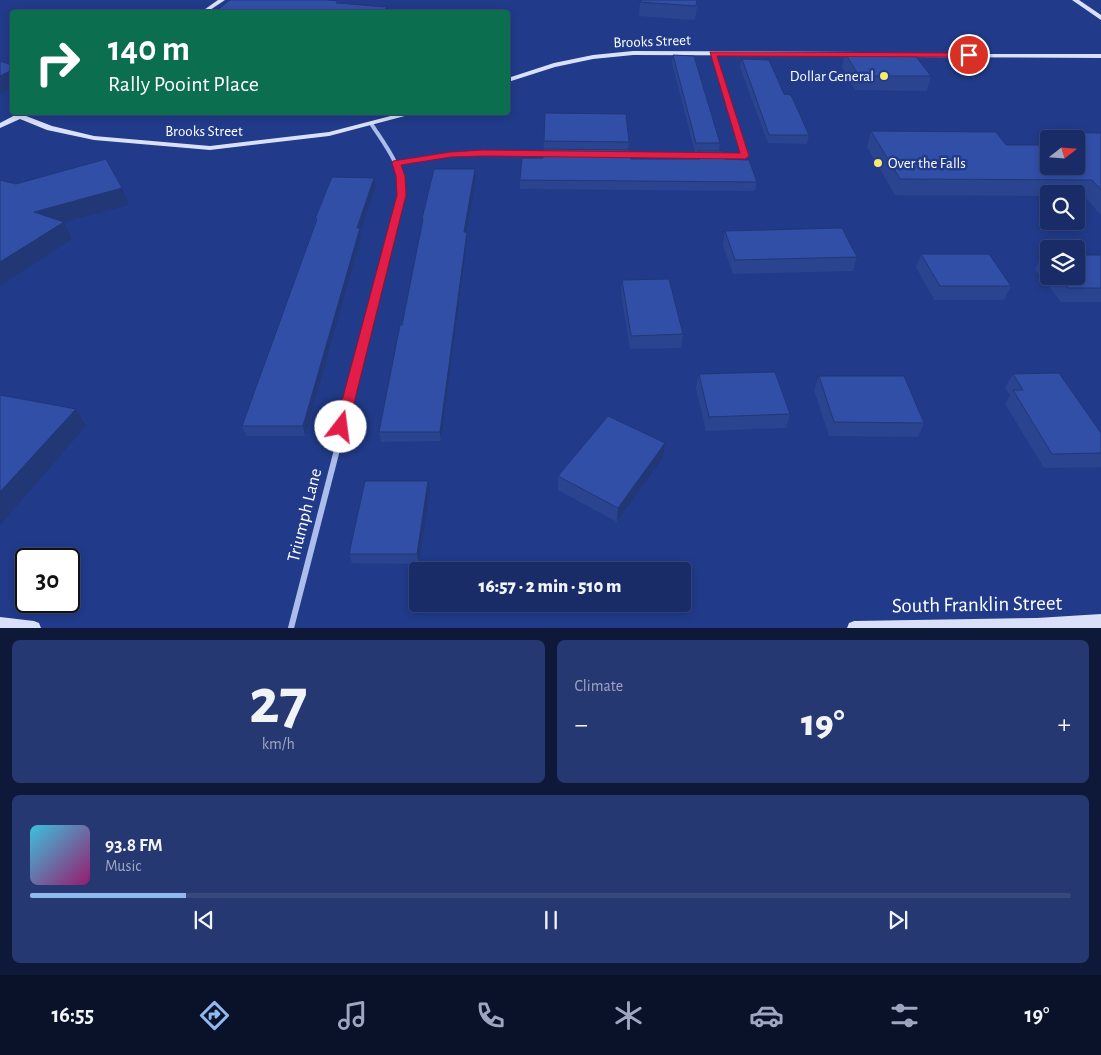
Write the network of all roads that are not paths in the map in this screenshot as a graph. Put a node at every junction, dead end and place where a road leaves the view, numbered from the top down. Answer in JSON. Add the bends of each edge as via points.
{"nodes":[{"id":1,"x":222,"y":0,"type":"edge"},
{"id":2,"x":1075,"y":0,"type":"edge"},
{"id":3,"x":207,"y":10,"type":"edge"},
{"id":4,"x":1101,"y":18,"type":"edge"},
{"id":5,"x":713,"y":53,"type":"junction"},
{"id":6,"x":862,"y":54,"type":"edge"},
{"id":7,"x":891,"y":54,"type":"edge"},
{"id":8,"x":1101,"y":56,"type":"edge"},
{"id":9,"x":510,"y":79,"type":"edge"},
{"id":10,"x":22,"y":115,"type":"edge"},
{"id":11,"x":26,"y":115,"type":"edge"},
{"id":12,"x":407,"y":115,"type":"edge"},
{"id":13,"x":372,"y":125,"type":"junction"},
{"id":14,"x":0,"y":126,"type":"edge"},
{"id":15,"x":552,"y":153,"type":"edge"},
{"id":16,"x":620,"y":154,"type":"edge"},
{"id":17,"x":707,"y":155,"type":"edge"},
{"id":18,"x":716,"y":156,"type":"edge"},
{"id":19,"x":396,"y":163,"type":"junction"},
{"id":20,"x":1101,"y":621,"type":"edge"},
{"id":21,"x":0,"y":624,"type":"edge"},
{"id":22,"x":34,"y":628,"type":"edge"},
{"id":23,"x":291,"y":628,"type":"edge"},
{"id":24,"x":854,"y":628,"type":"edge"}],
"edges":[{"from":1,"to":3,"type":"street"},
{"from":2,"to":4,"type":"street"},
{"from":5,"to":6,"type":"street","name":"Brooks Street"},
{"from":5,"to":9,"type":"street","name":"Brooks Street","via":[[633,53],[593,57]]},
{"from":5,"to":18,"type":"street","via":[[745,156]]},
{"from":7,"to":8,"type":"street"},
{"from":10,"to":14,"type":"street"},
{"from":11,"to":13,"type":"street","name":"Brooks Street","via":[[50,128],[94,138],[202,148],[291,139]]},
{"from":12,"to":13,"type":"street","name":"Brooks Street"},
{"from":13,"to":19,"type":"street","name":"Triumph Lane"},
{"from":15,"to":19,"type":"street","via":[[451,154]]},
{"from":16,"to":17,"type":"street"},
{"from":19,"to":23,"type":"street","name":"Triumph Lane","via":[[402,195]]},
{"from":20,"to":24,"type":"street","name":"South Franklin Street"},
{"from":21,"to":22,"type":"street"}]}
